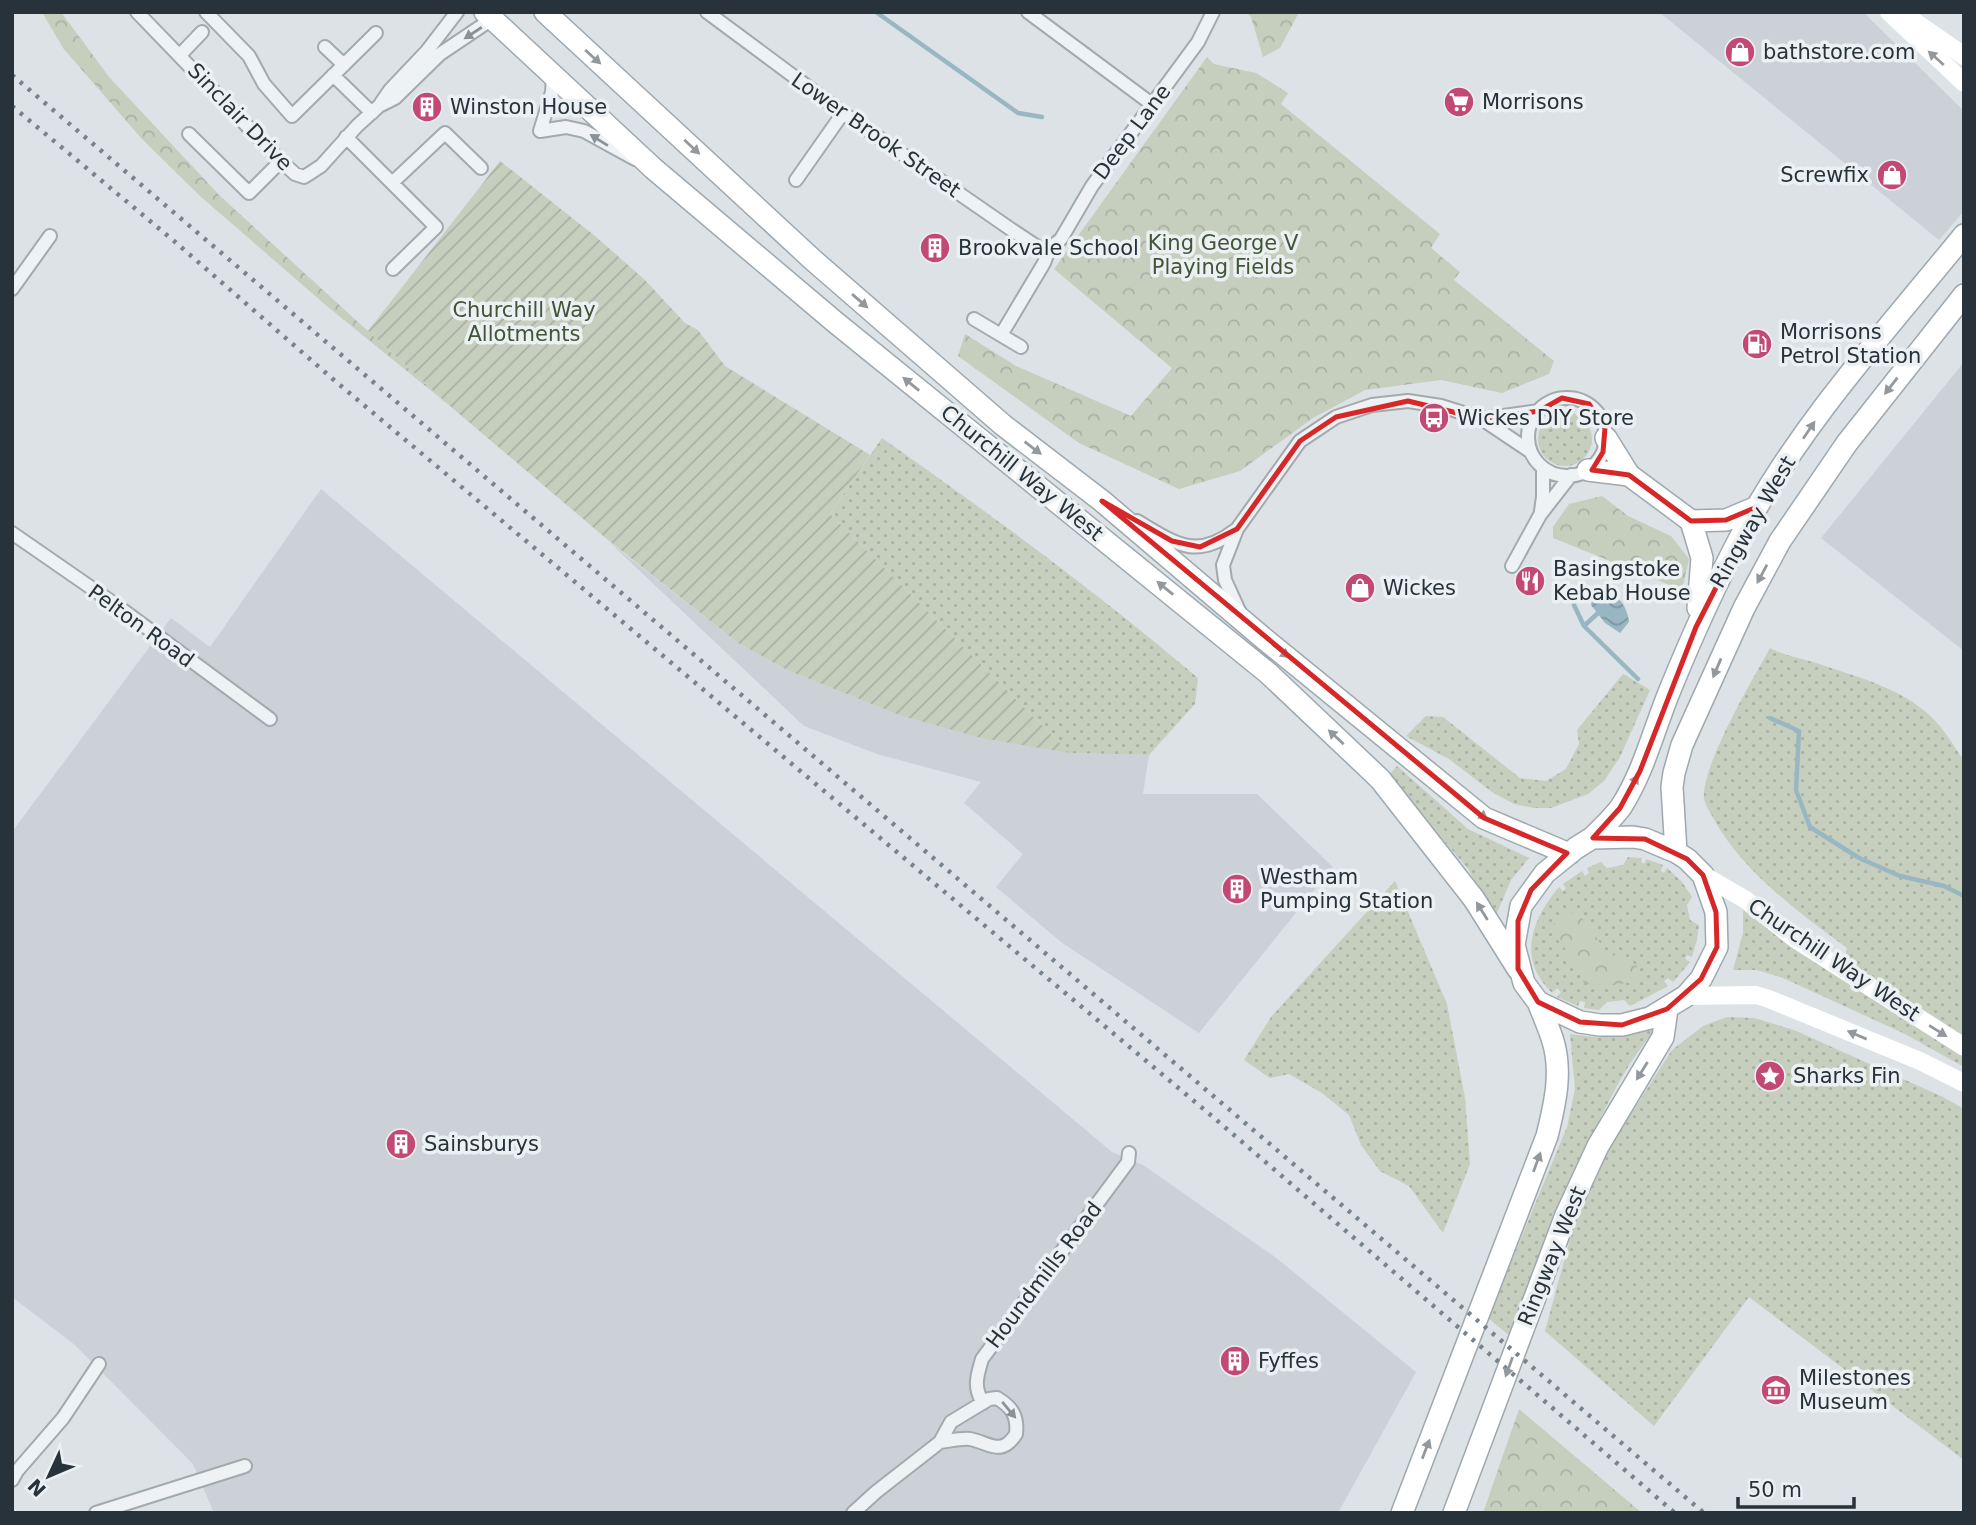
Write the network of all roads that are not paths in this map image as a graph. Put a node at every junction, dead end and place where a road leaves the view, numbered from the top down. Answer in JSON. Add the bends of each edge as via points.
{"nodes":[{"id":1,"x":137,"y":12,"type":"edge"},
{"id":2,"x":206,"y":12,"type":"edge"},
{"id":3,"x":457,"y":12,"type":"edge"},
{"id":4,"x":545,"y":12,"type":"edge"},
{"id":5,"x":707,"y":12,"type":"edge"},
{"id":6,"x":1028,"y":12,"type":"edge"},
{"id":7,"x":1213,"y":12,"type":"edge"},
{"id":8,"x":1889,"y":12,"type":"edge"},
{"id":9,"x":1896,"y":12,"type":"edge"},
{"id":10,"x":492,"y":14,"type":"edge"},
{"id":11,"x":202,"y":32,"type":"dead end"},
{"id":12,"x":376,"y":33,"type":"dead end"},
{"id":13,"x":325,"y":47,"type":"dead end"},
{"id":14,"x":180,"y":55,"type":"junction"},
{"id":15,"x":1964,"y":56,"type":"edge"},
{"id":16,"x":344,"y":65,"type":"junction"},
{"id":17,"x":333,"y":75,"type":"junction"},
{"id":18,"x":553,"y":76,"type":"junction"},
{"id":19,"x":1964,"y":83,"type":"edge"},
{"id":20,"x":1153,"y":106,"type":"junction"},
{"id":21,"x":376,"y":110,"type":"junction"},
{"id":22,"x":843,"y":113,"type":"junction"},
{"id":23,"x":189,"y":134,"type":"dead end"},
{"id":24,"x":346,"y":137,"type":"junction"},
{"id":25,"x":281,"y":161,"type":"junction"},
{"id":26,"x":481,"y":168,"type":"dead end"},
{"id":27,"x":654,"y":169,"type":"junction"},
{"id":28,"x":796,"y":180,"type":"dead end"},
{"id":29,"x":392,"y":183,"type":"junction"},
{"id":30,"x":1964,"y":235,"type":"edge"},
{"id":31,"x":50,"y":236,"type":"dead end"},
{"id":32,"x":1049,"y":249,"type":"junction"},
{"id":33,"x":393,"y":269,"type":"dead end"},
{"id":34,"x":12,"y":289,"type":"edge"},
{"id":35,"x":1964,"y":295,"type":"edge"},
{"id":36,"x":974,"y":318,"type":"dead end"},
{"id":37,"x":1001,"y":335,"type":"junction"},
{"id":38,"x":1021,"y":347,"type":"dead end"},
{"id":39,"x":1539,"y":411,"type":"junction"},
{"id":40,"x":1482,"y":419,"type":"junction"},
{"id":41,"x":1606,"y":438,"type":"junction"},
{"id":42,"x":1531,"y":452,"type":"junction"},
{"id":43,"x":1543,"y":468,"type":"junction"},
{"id":44,"x":1580,"y":472,"type":"junction"},
{"id":45,"x":1629,"y":475,"type":"junction"},
{"id":46,"x":1102,"y":501,"type":"junction"},
{"id":47,"x":1757,"y":507,"type":"junction"},
{"id":48,"x":1540,"y":515,"type":"junction"},
{"id":49,"x":1690,"y":520,"type":"junction"},
{"id":50,"x":1237,"y":529,"type":"junction"},
{"id":51,"x":12,"y":533,"type":"edge"},
{"id":52,"x":1512,"y":566,"type":"dead end"},
{"id":53,"x":1244,"y":621,"type":"junction"},
{"id":54,"x":1696,"y":627,"type":"junction"},
{"id":55,"x":270,"y":719,"type":"dead end"},
{"id":56,"x":1592,"y":838,"type":"junction"},
{"id":57,"x":1676,"y":852,"type":"junction"},
{"id":58,"x":1569,"y":854,"type":"junction"},
{"id":59,"x":1703,"y":875,"type":"junction"},
{"id":60,"x":1518,"y":969,"type":"junction"},
{"id":61,"x":1686,"y":996,"type":"junction"},
{"id":62,"x":1538,"y":1002,"type":"junction"},
{"id":63,"x":1667,"y":1009,"type":"junction"},
{"id":64,"x":1964,"y":1047,"type":"edge"},
{"id":65,"x":1964,"y":1083,"type":"edge"},
{"id":66,"x":1129,"y":1153,"type":"dead end"},
{"id":67,"x":99,"y":1364,"type":"dead end"},
{"id":68,"x":982,"y":1403,"type":"junction"},
{"id":69,"x":1484,"y":1436,"type":"junction"},
{"id":70,"x":940,"y":1442,"type":"junction"},
{"id":71,"x":245,"y":1466,"type":"dead end"},
{"id":72,"x":12,"y":1480,"type":"edge"},
{"id":73,"x":96,"y":1513,"type":"edge"},
{"id":74,"x":853,"y":1513,"type":"edge"},
{"id":75,"x":1402,"y":1513,"type":"edge"},
{"id":76,"x":1454,"y":1513,"type":"edge"},
{"id":77,"x":1461,"y":1513,"type":"edge"}],
"edges":[{"from":1,"to":14,"type":"street","name":"Sinclair Drive"},
{"from":2,"to":17,"type":"street","via":[[249,56],[264,84],[292,116]]},
{"from":3,"to":21,"type":"street","name":"Sinclair Drive"},
{"from":4,"to":46,"type":"main road","name":"Churchill Way West","one_way":true,"via":[[823,269],[1003,425]]},
{"from":5,"to":22,"type":"street","name":"Lower Brook Street"},
{"from":6,"to":20,"type":"street"},
{"from":7,"to":20,"type":"street","name":"Deep Lane"},
{"from":19,"to":8,"type":"main road","one_way":true},
{"from":9,"to":15,"type":"main road"},
{"from":10,"to":18,"type":"main road","name":"Churchill Way West"},
{"from":10,"to":21,"type":"street","name":"Sinclair Drive","one_way":true},
{"from":11,"to":14,"type":"street"},
{"from":12,"to":16,"type":"street"},
{"from":13,"to":16,"type":"street"},
{"from":14,"to":25,"type":"street","name":"Sinclair Drive"},
{"from":16,"to":17,"type":"street"},
{"from":17,"to":21,"type":"street"},
{"from":18,"to":27,"type":"main road","name":"Churchill Way West"},
{"from":27,"to":18,"type":"street","one_way":true,"via":[[584,131],[566,127],[540,131]]},
{"from":20,"to":32,"type":"street","name":"Deep Lane","via":[[1092,186],[1061,239]]},
{"from":21,"to":24,"type":"street","name":"Sinclair Drive"},
{"from":22,"to":28,"type":"street"},
{"from":22,"to":32,"type":"street","name":"Lower Brook Street","via":[[1039,248]]},
{"from":23,"to":25,"type":"street","via":[[249,193]]},
{"from":24,"to":25,"type":"street","name":"Sinclair Drive","via":[[321,166],[304,177]]},
{"from":24,"to":29,"type":"street"},
{"from":26,"to":29,"type":"street","via":[[445,132]]},
{"from":60,"to":27,"type":"main road","name":"Churchill Way West","one_way":true,"via":[[1466,888],[1380,779],[1278,682]]},
{"from":29,"to":33,"type":"street","via":[[436,227]]},
{"from":47,"to":30,"type":"main road","name":"Ringway West","one_way":true,"via":[[1815,419]]},
{"from":31,"to":34,"type":"street"},
{"from":32,"to":37,"type":"street","name":"Deep Lane"},
{"from":35,"to":57,"type":"main road","name":"Ringway West","one_way":true,"via":[[1847,443],[1780,541],[1744,608],[1674,773]]},
{"from":36,"to":37,"type":"street"},
{"from":37,"to":38,"type":"street"},
{"from":39,"to":40,"type":"street"},
{"from":39,"to":41,"type":"street","via":[[1562,398],[1589,404],[1600,415]]},
{"from":39,"to":42,"type":"street","via":[[1529,431]]},
{"from":40,"to":42,"type":"street"},
{"from":40,"to":50,"type":"street","via":[[1408,401],[1372,405],[1336,417],[1300,441]]},
{"from":41,"to":44,"type":"street","via":[[1603,452]]},
{"from":41,"to":45,"type":"main road"},
{"from":42,"to":43,"type":"street"},
{"from":43,"to":44,"type":"street","via":[[1555,474]]},
{"from":43,"to":48,"type":"street"},
{"from":44,"to":45,"type":"main road"},
{"from":44,"to":48,"type":"street"},
{"from":45,"to":49,"type":"main road"},
{"from":46,"to":50,"type":"street","via":[[1185,547],[1221,541]]},
{"from":46,"to":53,"type":"main road","name":"Churchill Way West"},
{"from":47,"to":49,"type":"main road","via":[[1726,520]]},
{"from":47,"to":54,"type":"main road","name":"Ringway West"},
{"from":48,"to":52,"type":"street"},
{"from":49,"to":54,"type":"main road","via":[[1702,558]]},
{"from":50,"to":53,"type":"street","via":[[1223,565]]},
{"from":51,"to":55,"type":"street","name":"Pelton Road"},
{"from":53,"to":58,"type":"main road","name":"Churchill Way West","one_way":true,"via":[[1484,818]]},
{"from":56,"to":54,"type":"main road","name":"Ringway West","one_way":true,"via":[[1620,808],[1640,771]]},
{"from":56,"to":57,"type":"main road","via":[[1633,837]]},
{"from":56,"to":58,"type":"main road"},
{"from":57,"to":59,"type":"main road"},
{"from":58,"to":60,"type":"main road","via":[[1545,873],[1521,906],[1514,946]]},
{"from":59,"to":61,"type":"main road","via":[[1716,912],[1717,947],[1701,979]]},
{"from":59,"to":64,"type":"main road","name":"Churchill Way West","one_way":true},
{"from":60,"to":62,"type":"main road"},
{"from":61,"to":63,"type":"main road"},
{"from":65,"to":61,"type":"main road","name":"Churchill Way West","one_way":true,"via":[[1769,999],[1756,995]]},
{"from":62,"to":63,"type":"main road","via":[[1580,1022],[1601,1026],[1636,1022]]},
{"from":75,"to":62,"type":"main road","one_way":true,"via":[[1547,1136],[1558,1070],[1553,1038]]},
{"from":63,"to":69,"type":"main road","name":"Ringway West","one_way":true,"via":[[1663,1037],[1598,1146],[1566,1215]]},
{"from":66,"to":68,"type":"street","name":"Houndmills Road","via":[[1128,1162],[982,1359],[975,1380]]},
{"from":67,"to":72,"type":"street","via":[[63,1418]]},
{"from":68,"to":70,"type":"street","via":[[951,1422]]},
{"from":68,"to":70,"type":"street","one_way":true,"via":[[997,1398],[1015,1415],[1016,1434],[1009,1443],[995,1448],[968,1439]]},
{"from":69,"to":76,"type":"main road","name":"Ringway West"},
{"from":69,"to":77,"type":"main road"},
{"from":70,"to":74,"type":"street"},
{"from":71,"to":73,"type":"street"}]}
